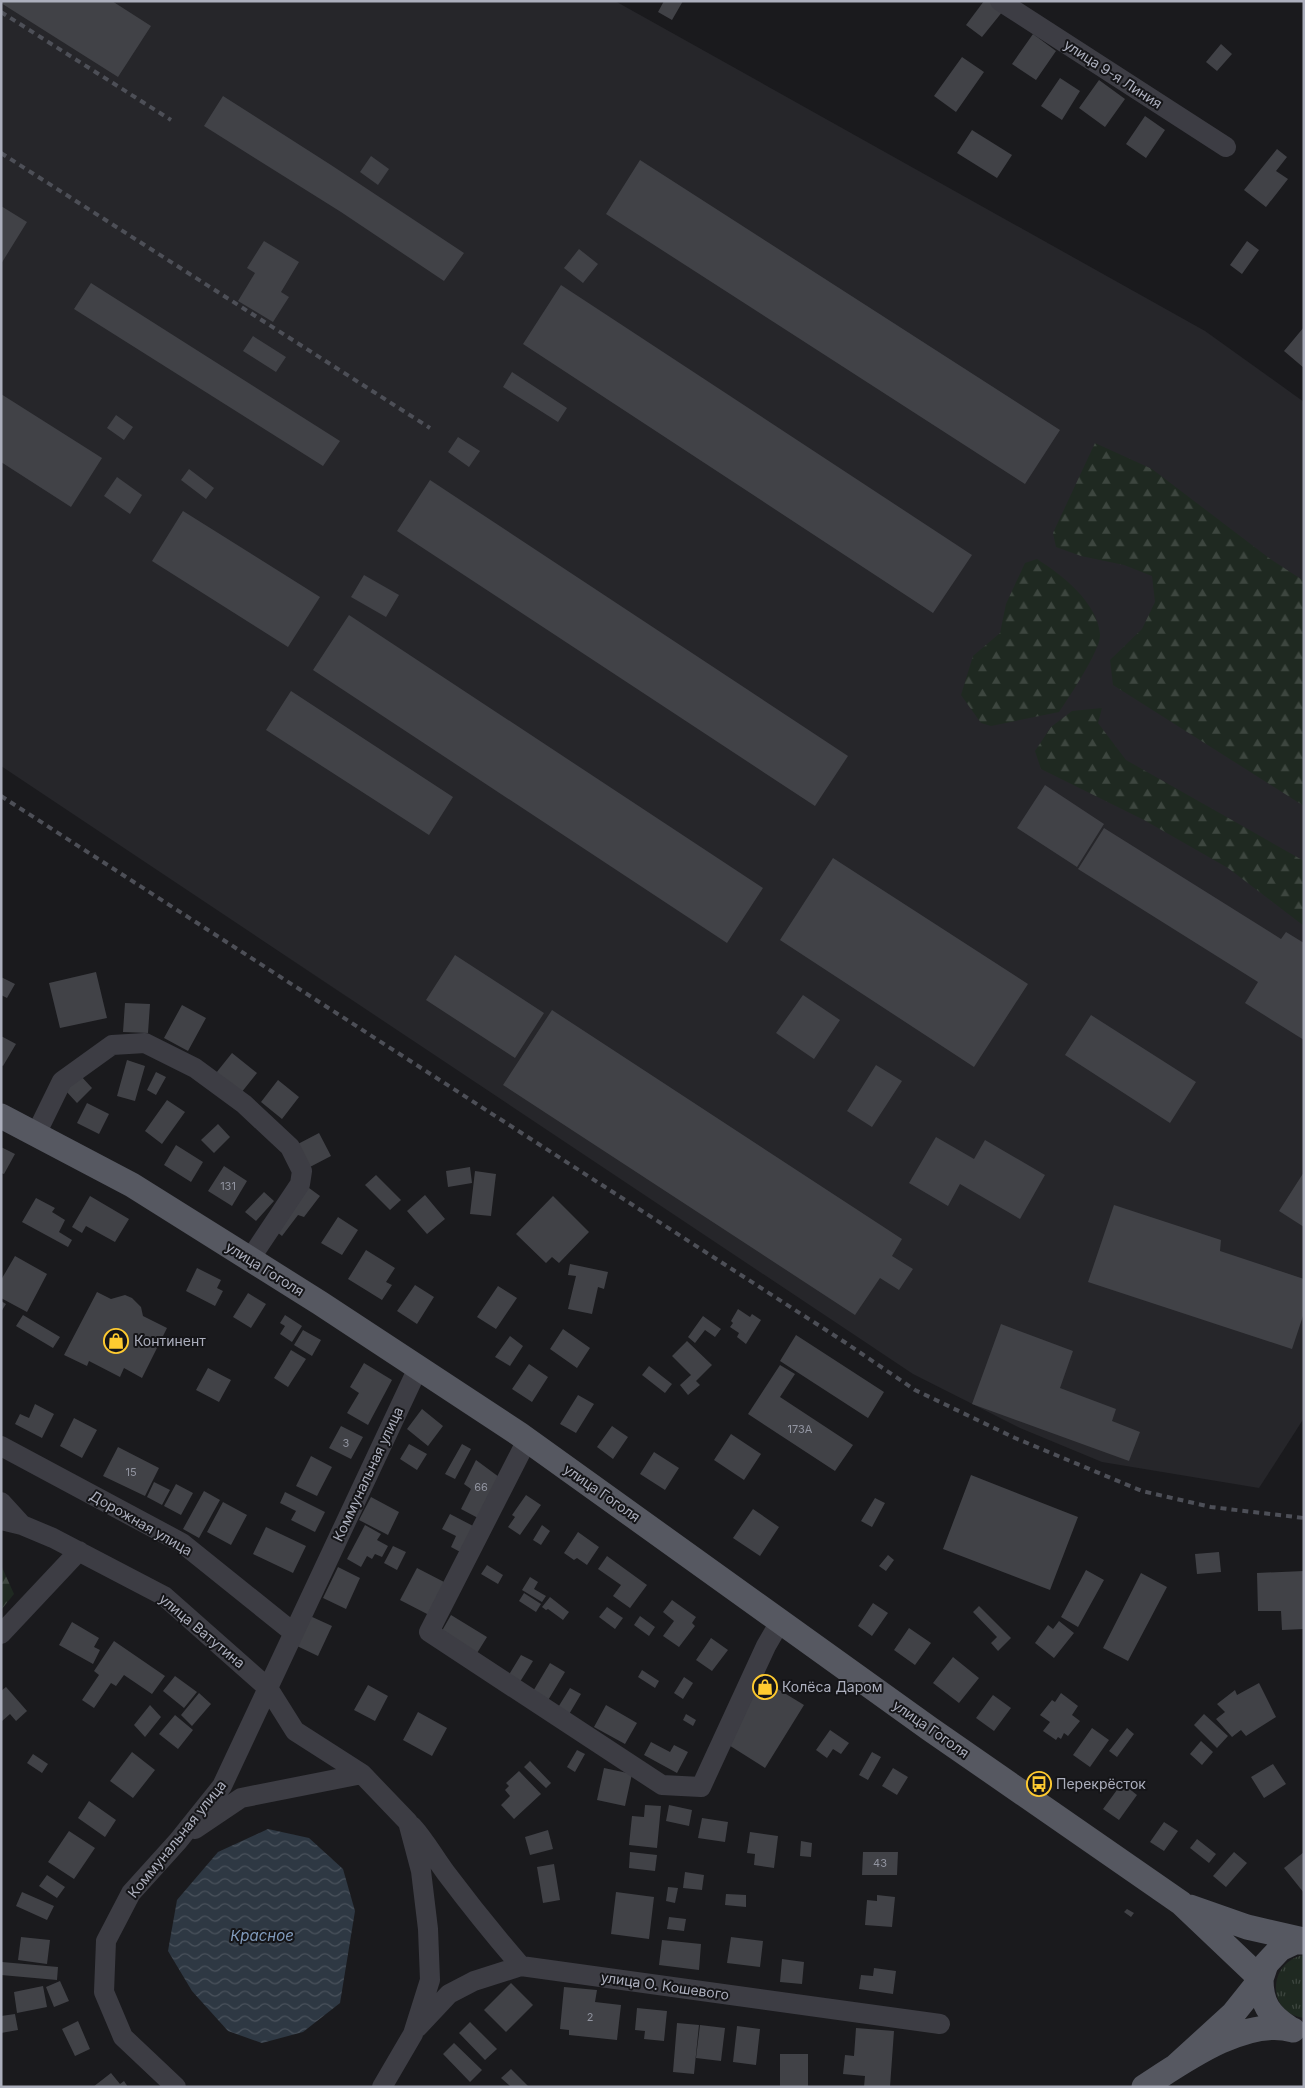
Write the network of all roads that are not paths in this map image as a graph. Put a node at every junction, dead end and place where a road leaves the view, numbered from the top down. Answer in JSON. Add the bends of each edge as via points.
{"nodes":[{"id":1,"x":1000,"y":1,"type":"edge"},
{"id":2,"x":1226,"y":147,"type":"dead end"},
{"id":3,"x":1,"y":1116,"type":"edge"},
{"id":4,"x":36,"y":1134,"type":"junction"},
{"id":5,"x":250,"y":1259,"type":"junction"},
{"id":6,"x":418,"y":1368,"type":"junction"},
{"id":7,"x":527,"y":1440,"type":"junction"},
{"id":8,"x":1,"y":1446,"type":"edge"},
{"id":9,"x":1,"y":1502,"type":"edge"},
{"id":10,"x":1,"y":1520,"type":"edge"},
{"id":11,"x":22,"y":1525,"type":"junction"},
{"id":12,"x":79,"y":1551,"type":"junction"},
{"id":13,"x":781,"y":1620,"type":"junction"},
{"id":14,"x":294,"y":1633,"type":"junction"},
{"id":15,"x":1,"y":1634,"type":"edge"},
{"id":16,"x":268,"y":1688,"type":"junction"},
{"id":17,"x":362,"y":1774,"type":"junction"},
{"id":18,"x":408,"y":1822,"type":"junction"},
{"id":19,"x":178,"y":1841,"type":"junction"},
{"id":20,"x":1181,"y":1903,"type":"junction"},
{"id":21,"x":1304,"y":1941,"type":"edge"},
{"id":22,"x":521,"y":1966,"type":"junction"},
{"id":23,"x":1261,"y":1978,"type":"junction"},
{"id":24,"x":940,"y":2024,"type":"dead end"},
{"id":25,"x":1296,"y":2030,"type":"edge"},
{"id":26,"x":413,"y":2034,"type":"junction"},
{"id":27,"x":1176,"y":2066,"type":"junction"},
{"id":28,"x":176,"y":2087,"type":"edge"},
{"id":29,"x":382,"y":2087,"type":"edge"},
{"id":30,"x":1144,"y":2087,"type":"edge"}],
"edges":[{"from":1,"to":2,"type":"street","name":"улица 9-я Линия"},
{"from":3,"to":4,"type":"main road","name":"улица Гоголя"},
{"from":4,"to":5,"type":"main road","name":"улица Гоголя","via":[[132,1185]]},
{"from":4,"to":5,"type":"street","via":[[62,1081],[112,1045],[145,1043],[195,1068],[244,1104],[290,1147],[302,1171],[300,1184]]},
{"from":5,"to":6,"type":"main road","name":"улица Гоголя"},
{"from":6,"to":7,"type":"main road","name":"улица Гоголя"},
{"from":6,"to":14,"type":"street","name":"Коммунальная улица"},
{"from":7,"to":13,"type":"main road","name":"улица Гоголя"},
{"from":7,"to":13,"type":"street","via":[[429,1632],[662,1785],[701,1787]]},
{"from":8,"to":14,"type":"street","name":"Дорожная улица","via":[[182,1544]]},
{"from":9,"to":11,"type":"street"},
{"from":10,"to":11,"type":"street","name":"улица Ватутина"},
{"from":11,"to":12,"type":"street","name":"улица Ватутина"},
{"from":12,"to":15,"type":"street"},
{"from":12,"to":16,"type":"street","name":"улица Ватутина","via":[[164,1596]]},
{"from":13,"to":20,"type":"main road","name":"улица Гоголя","via":[[930,1729]]},
{"from":14,"to":16,"type":"street","name":"Коммунальная улица"},
{"from":16,"to":17,"type":"street","via":[[295,1731]]},
{"from":16,"to":19,"type":"street","name":"Коммунальная улица","via":[[222,1786]]},
{"from":17,"to":18,"type":"street"},
{"from":17,"to":19,"type":"street","via":[[241,1798]]},
{"from":18,"to":22,"type":"street","via":[[484,1923]]},
{"from":18,"to":26,"type":"street","via":[[421,1871],[430,1980]]},
{"from":19,"to":28,"type":"street","name":"Коммунальная улица","via":[[131,1893],[106,1941],[104,1992],[123,2037]]},
{"from":20,"to":21,"type":"main road","name":"улица Гоголя","via":[[1248,1927]]},
{"from":20,"to":23,"type":"main road","name":"улица Гоголя"},
{"from":21,"to":23,"type":"main road","via":[[1280,1949],[1266,1964]]},
{"from":22,"to":24,"type":"street","name":"улица О. Кошевого"},
{"from":22,"to":26,"type":"street","name":"улица О. Кошевого","via":[[474,1980],[449,1994]]},
{"from":23,"to":25,"type":"main road","via":[[1261,1994],[1268,2008],[1278,2021]]},
{"from":23,"to":27,"type":"main road","via":[[1233,2014]]},
{"from":25,"to":27,"type":"main road","via":[[1258,2027],[1231,2036]]},
{"from":26,"to":29,"type":"street"},
{"from":27,"to":30,"type":"main road"}]}
